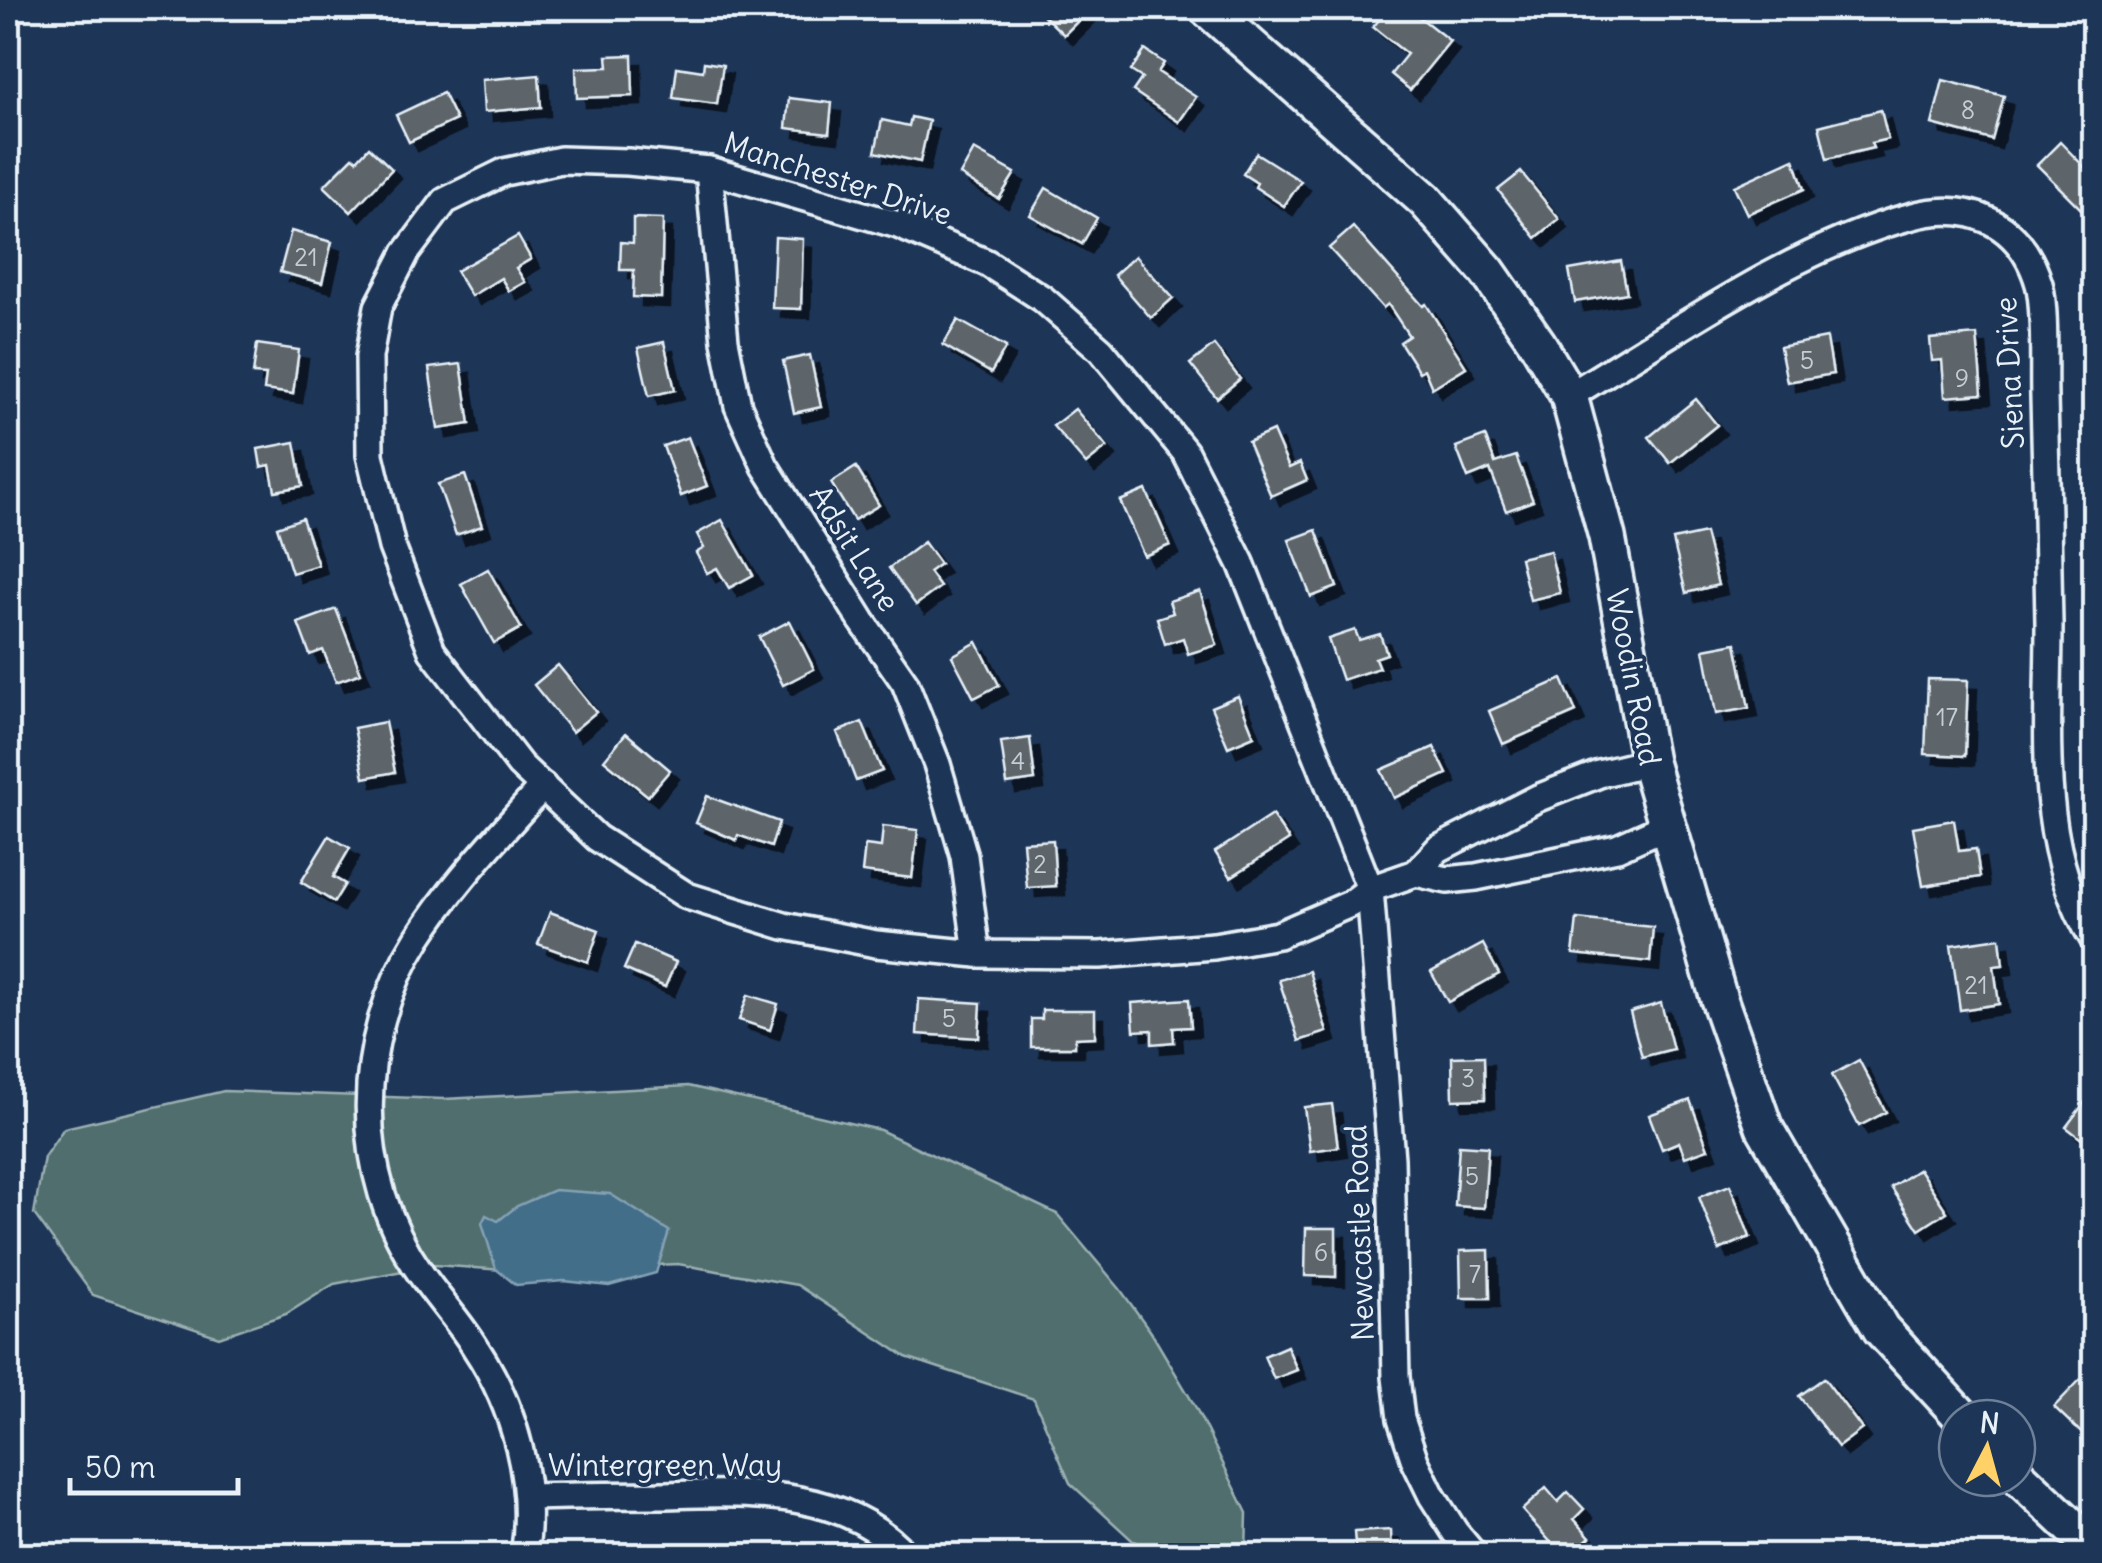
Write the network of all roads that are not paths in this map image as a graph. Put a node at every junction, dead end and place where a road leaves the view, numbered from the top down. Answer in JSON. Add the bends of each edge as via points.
{"nodes":[{"id":1,"x":1207,"y":8,"type":"edge"},
{"id":2,"x":709,"y":170,"type":"junction"},
{"id":3,"x":1569,"y":396,"type":"junction"},
{"id":4,"x":1649,"y":762,"type":"junction"},
{"id":5,"x":543,"y":786,"type":"junction"},
{"id":6,"x":1668,"y":825,"type":"junction"},
{"id":7,"x":1416,"y":874,"type":"junction"},
{"id":8,"x":1370,"y":888,"type":"junction"},
{"id":9,"x":2094,"y":940,"type":"edge"},
{"id":10,"x":977,"y":954,"type":"junction"},
{"id":11,"x":1945,"y":1398,"type":"edge"},
{"id":12,"x":2037,"y":1494,"type":"edge"},
{"id":13,"x":529,"y":1497,"type":"junction"},
{"id":14,"x":2094,"y":1548,"type":"edge"},
{"id":15,"x":524,"y":1556,"type":"edge"},
{"id":16,"x":906,"y":1556,"type":"edge"},
{"id":17,"x":1475,"y":1556,"type":"edge"}],
"edges":[{"from":1,"to":3,"type":"street","name":"Woodin Road","via":[[1425,200],[1487,270]]},
{"from":2,"to":5,"type":"street","name":"Manchester Drive","via":[[562,160],[478,182],[445,201],[406,252],[378,307],[369,357],[370,456],[392,548],[432,651]]},
{"from":2,"to":8,"type":"street","name":"Manchester Drive","via":[[898,225],[986,263],[1043,299],[1101,350],[1185,452],[1241,563]]},
{"from":2,"to":10,"type":"street","name":"Adsit Lane","via":[[724,340],[738,406],[765,466],[905,684],[938,764],[964,856]]},
{"from":3,"to":4,"type":"street","name":"Woodin Road","via":[[1607,537]]},
{"from":3,"to":9,"type":"street","name":"Siena Drive","via":[[1840,240],[1939,212],[1992,219],[2010,233],[2040,286],[2050,799],[2062,871]]},
{"from":4,"to":6,"type":"street","name":"Woodin Road"},
{"from":4,"to":7,"type":"street","name":"Manchester Drive","via":[[1538,798],[1438,849]]},
{"from":5,"to":10,"type":"street","name":"Manchester Drive","via":[[598,838],[687,896],[784,926]]},
{"from":5,"to":13,"type":"street","via":[[415,942],[371,1052],[368,1098],[378,1178],[392,1224],[503,1396]]},
{"from":6,"to":7,"type":"street","name":"Manchester Drive","via":[[1617,848],[1476,877]]},
{"from":6,"to":11,"type":"street","name":"Woodin Road","via":[[1764,1127],[1882,1329]]},
{"from":7,"to":8,"type":"street","name":"Manchester Drive"},
{"from":8,"to":10,"type":"street","name":"Manchester Drive","via":[[1350,904],[1278,935],[1214,946],[1100,956]]},
{"from":8,"to":17,"type":"street","name":"Newcastle Road","via":[[1391,1158],[1401,1420],[1432,1496]]},
{"from":12,"to":14,"type":"street"},
{"from":13,"to":15,"type":"street"},
{"from":13,"to":16,"type":"street","name":"Wintergreen Way","via":[[800,1498],[870,1526]]}]}
